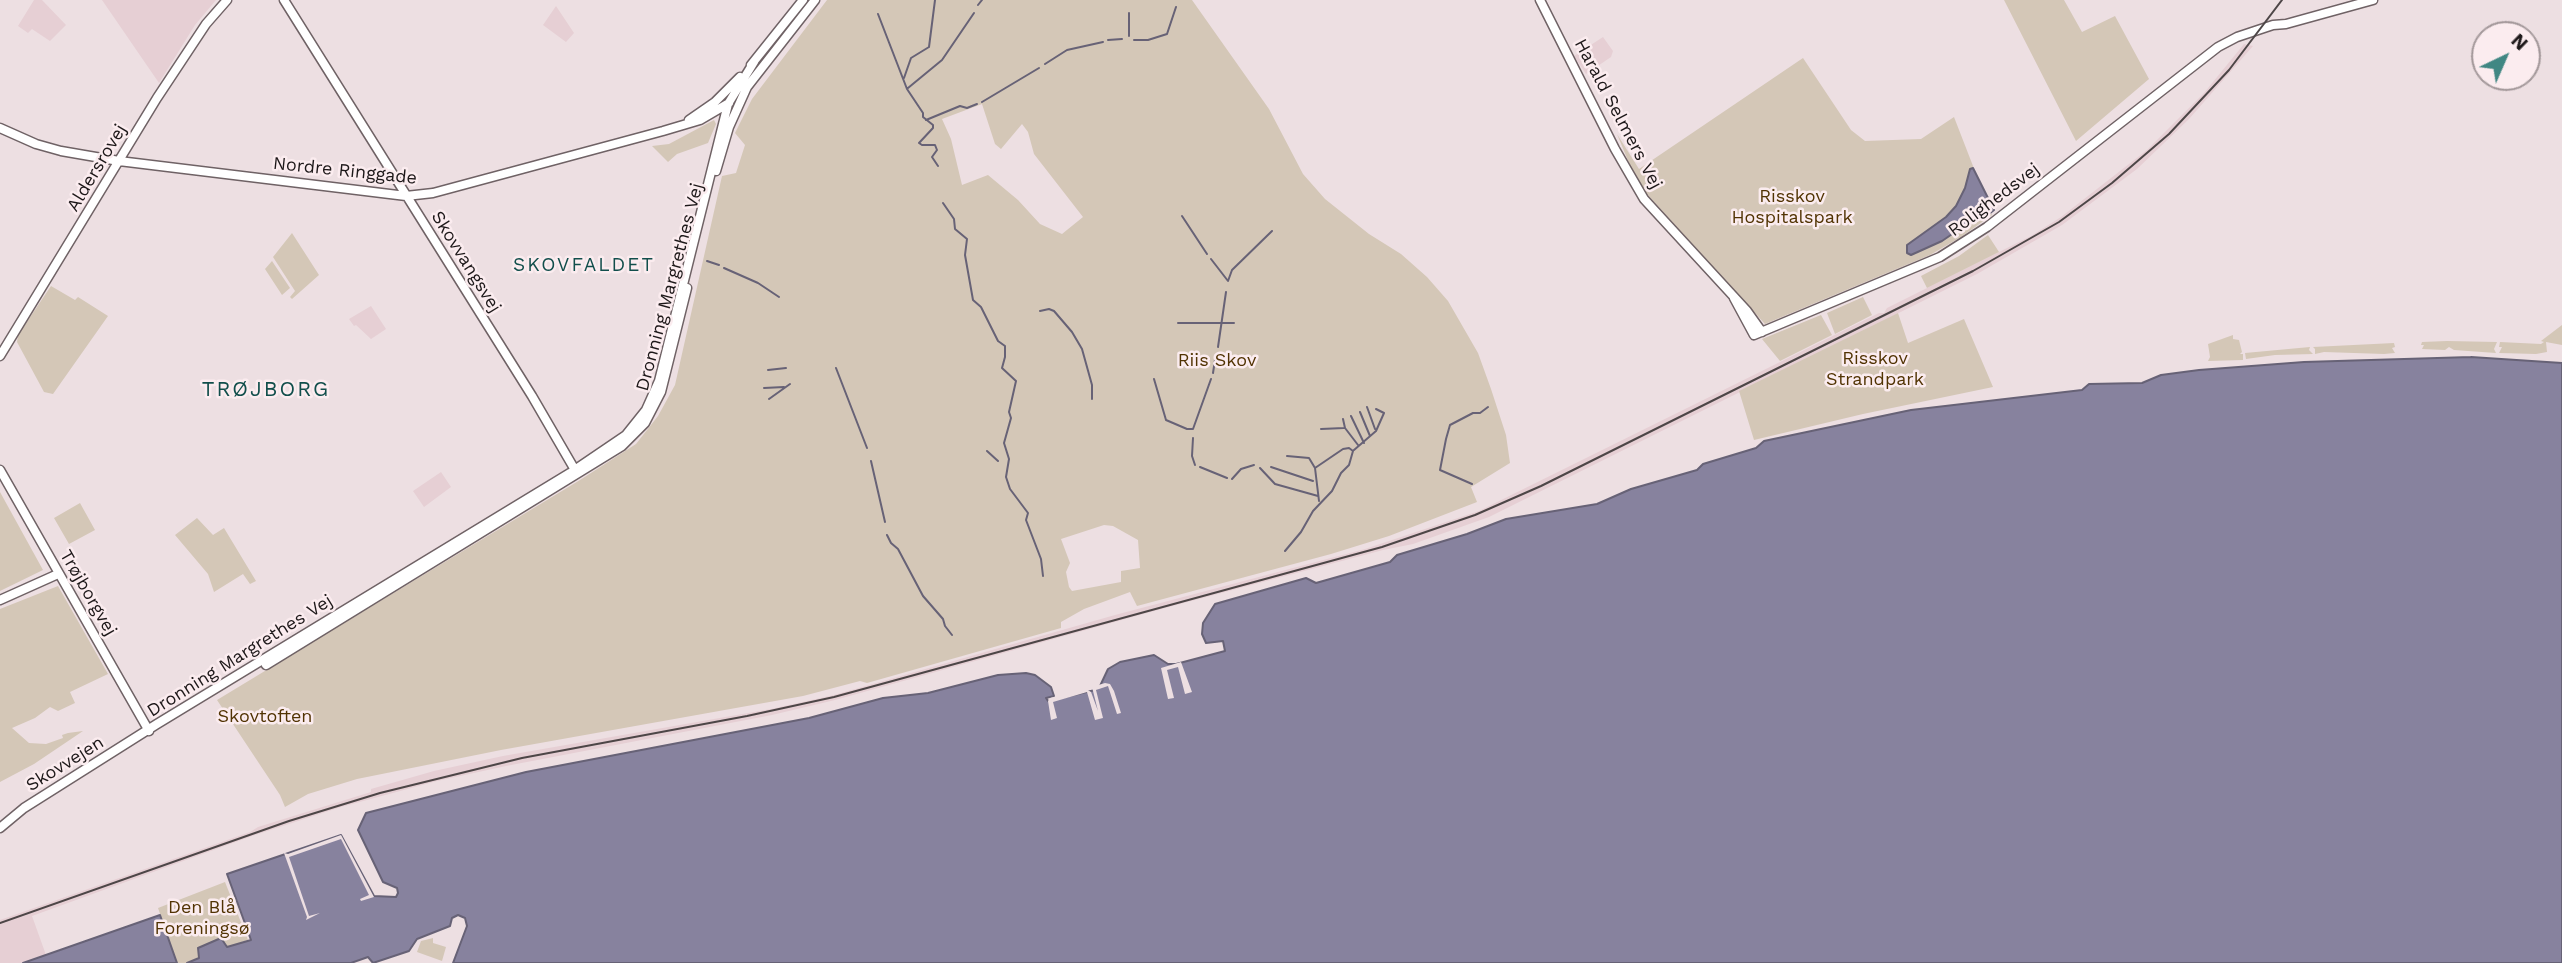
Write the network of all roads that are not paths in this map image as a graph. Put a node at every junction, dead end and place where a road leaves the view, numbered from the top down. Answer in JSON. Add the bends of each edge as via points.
{"nodes":[{"id":1,"x":227,"y":0,"type":"edge"},
{"id":2,"x":284,"y":0,"type":"edge"},
{"id":3,"x":803,"y":0,"type":"edge"},
{"id":4,"x":816,"y":0,"type":"edge"},
{"id":5,"x":1540,"y":0,"type":"edge"},
{"id":6,"x":2373,"y":0,"type":"edge"},
{"id":7,"x":754,"y":62,"type":"junction"},
{"id":8,"x":747,"y":87,"type":"junction"},
{"id":9,"x":728,"y":104,"type":"junction"},
{"id":10,"x":717,"y":110,"type":"junction"},
{"id":11,"x":726,"y":116,"type":"junction"},
{"id":12,"x":683,"y":124,"type":"junction"},
{"id":13,"x":0,"y":128,"type":"edge"},
{"id":14,"x":119,"y":161,"type":"junction"},
{"id":15,"x":406,"y":196,"type":"junction"},
{"id":16,"x":1758,"y":333,"type":"joint"},
{"id":17,"x":0,"y":356,"type":"edge"},
{"id":18,"x":0,"y":470,"type":"edge"},
{"id":19,"x":575,"y":470,"type":"junction"},
{"id":20,"x":58,"y":574,"type":"junction"},
{"id":21,"x":0,"y":600,"type":"edge"},
{"id":22,"x":149,"y":731,"type":"junction"},
{"id":23,"x":0,"y":828,"type":"edge"}],
"edges":[{"from":1,"to":14,"type":"street","name":"Aldersrovej","via":[[196,38]]},
{"from":2,"to":15,"type":"street","name":"Skovvangsvej"},
{"from":3,"to":7,"type":"street"},
{"from":4,"to":8,"type":"street"},
{"from":5,"to":16,"type":"street","name":"Harald Selmers Vej","via":[[1644,199],[1757,322]]},
{"from":6,"to":16,"type":"street","name":"Rolighedsvej","via":[[2273,25],[2218,47],[1949,253]]},
{"from":7,"to":9,"type":"street","name":"Dronning Margrethes Vej"},
{"from":7,"to":12,"type":"street","name":"Nordre Ringgade","via":[[715,102]]},
{"from":8,"to":9,"type":"street","name":"Nordre Ringgade"},
{"from":8,"to":22,"type":"street","name":"Dronning Margrethes Vej","via":[[724,141],[661,392],[645,423],[604,459]]},
{"from":9,"to":10,"type":"street","name":"Nordre Ringgade"},
{"from":9,"to":11,"type":"street","name":"Dronning Margrethes Vej"},
{"from":10,"to":11,"type":"street"},
{"from":10,"to":12,"type":"street","name":"Nordre Ringgade"},
{"from":11,"to":19,"type":"street","name":"Dronning Margrethes Vej","via":[[651,400],[626,435]]},
{"from":12,"to":15,"type":"street","name":"Nordre Ringgade","via":[[438,192]]},
{"from":13,"to":14,"type":"street","name":"Nordre Ringgade","via":[[61,151]]},
{"from":14,"to":15,"type":"street","name":"Nordre Ringgade"},
{"from":14,"to":17,"type":"street","name":"Aldersrovej"},
{"from":15,"to":19,"type":"street","name":"Skovvangsvej"},
{"from":18,"to":20,"type":"street","name":"Trøjborgvej"},
{"from":19,"to":22,"type":"street","name":"Dronning Margrethes Vej"},
{"from":20,"to":21,"type":"street"},
{"from":20,"to":22,"type":"street","name":"Trøjborgvej"},
{"from":22,"to":23,"type":"street","name":"Skovvejen"}]}
